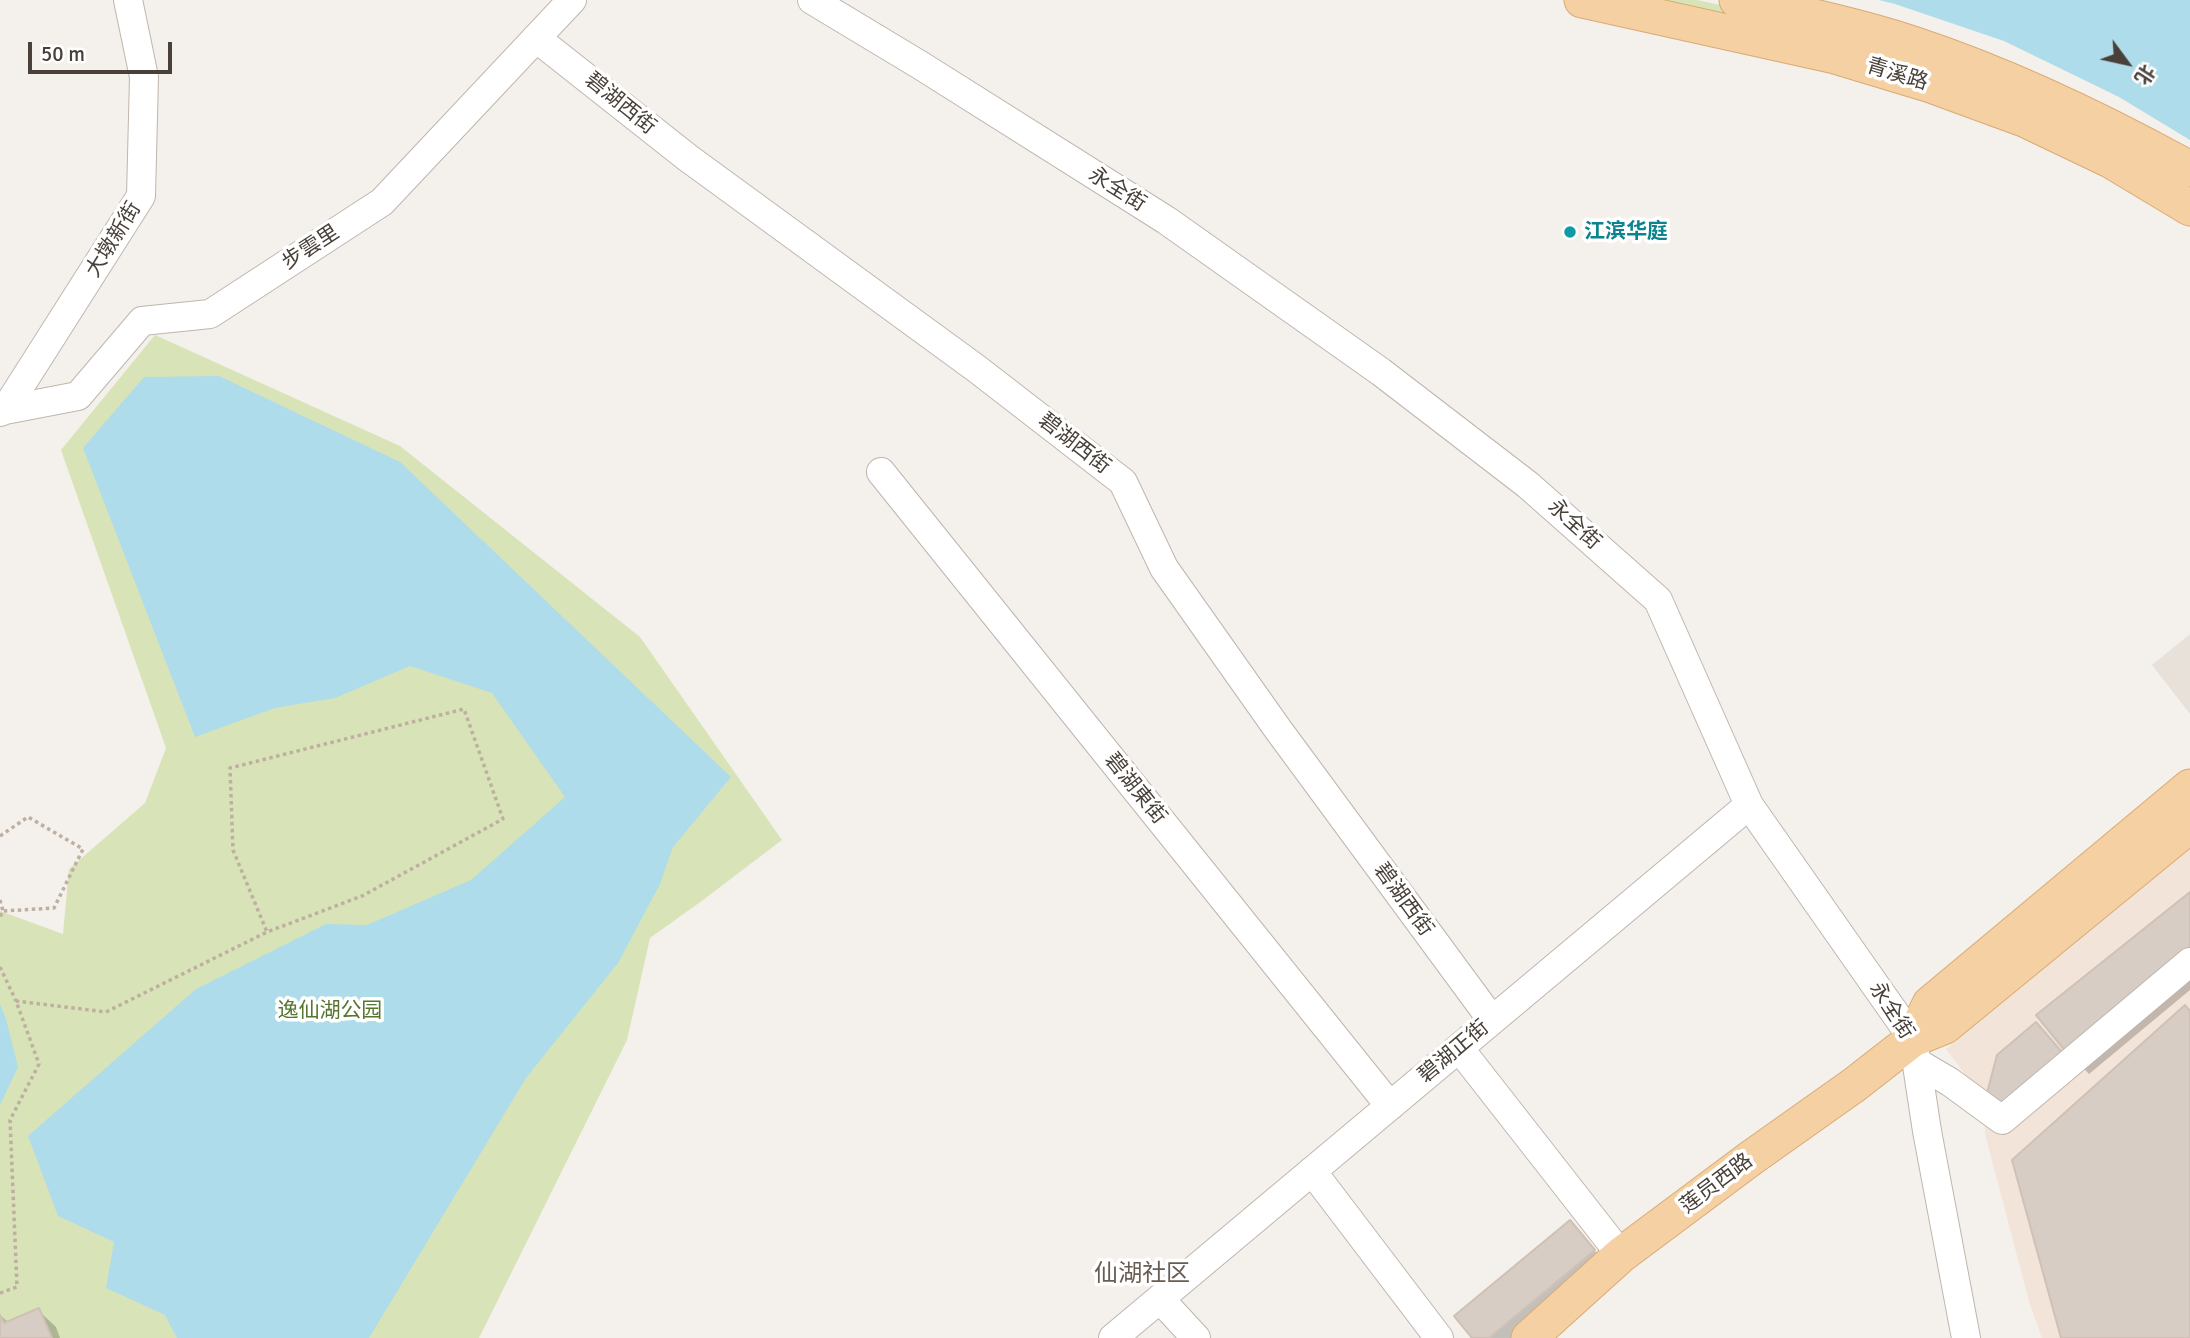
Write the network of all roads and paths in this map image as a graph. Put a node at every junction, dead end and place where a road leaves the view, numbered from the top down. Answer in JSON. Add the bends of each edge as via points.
{"nodes":[{"id":1,"x":128,"y":0,"type":"edge"},
{"id":2,"x":572,"y":0,"type":"edge"},
{"id":3,"x":812,"y":0,"type":"edge"},
{"id":4,"x":1582,"y":0,"type":"edge"},
{"id":5,"x":1737,"y":0,"type":"edge"},
{"id":6,"x":536,"y":38,"type":"junction"},
{"id":7,"x":2190,"y":169,"type":"edge"},
{"id":8,"x":2190,"y":208,"type":"edge"},
{"id":9,"x":2,"y":411,"type":"edge"},
{"id":10,"x":881,"y":472,"type":"dead end"},
{"id":11,"x":2190,"y":787,"type":"edge"},
{"id":12,"x":1749,"y":805,"type":"junction"},
{"id":13,"x":2186,"y":835,"type":"edge"},
{"id":14,"x":0,"y":836,"type":"edge"},
{"id":15,"x":0,"y":900,"type":"edge"},
{"id":16,"x":3,"y":911,"type":"junction"},
{"id":17,"x":0,"y":917,"type":"edge"},
{"id":18,"x":267,"y":932,"type":"junction"},
{"id":19,"x":2190,"y":962,"type":"edge"},
{"id":20,"x":0,"y":967,"type":"edge"},
{"id":21,"x":16,"y":1000,"type":"junction"},
{"id":22,"x":1492,"y":1020,"type":"junction"},
{"id":23,"x":1460,"y":1048,"type":"junction"},
{"id":24,"x":1914,"y":1050,"type":"junction"},
{"id":25,"x":1390,"y":1106,"type":"junction"},
{"id":26,"x":1312,"y":1171,"type":"junction"},
{"id":27,"x":1621,"y":1255,"type":"junction"},
{"id":28,"x":0,"y":1293,"type":"edge"},
{"id":29,"x":1160,"y":1299,"type":"junction"},
{"id":30,"x":1113,"y":1338,"type":"edge"},
{"id":31,"x":1196,"y":1338,"type":"edge"},
{"id":32,"x":1439,"y":1338,"type":"edge"},
{"id":33,"x":1529,"y":1338,"type":"edge"},
{"id":34,"x":1966,"y":1338,"type":"edge"}],
"edges":[{"from":1,"to":9,"type":"street","name":"大墩新街","via":[[144,77],[141,196]]},
{"from":2,"to":6,"type":"street","name":"步雲里"},
{"from":3,"to":12,"type":"street","name":"永全街","via":[[1166,220],[1381,372],[1528,485],[1658,600]]},
{"from":4,"to":8,"type":"main road","name":"青溪路","via":[[1835,56],[1931,85],[2024,119],[2110,160]]},
{"from":5,"to":7,"type":"main road","name":"青溪路","via":[[1912,44],[2089,115]]},
{"from":6,"to":9,"type":"street","name":"步雲里","via":[[382,202],[210,314],[142,321],[78,396]]},
{"from":6,"to":22,"type":"street","name":"碧湖西街","via":[[688,158],[1123,482],[1164,568]]},
{"from":10,"to":25,"type":"street","name":"碧湖東街"},
{"from":11,"to":24,"type":"main road","name":"莲员西路","via":[[1930,1004]]},
{"from":12,"to":22,"type":"street","name":"碧湖正街"},
{"from":12,"to":24,"type":"street","name":"永全街"},
{"from":13,"to":24,"type":"main road","name":"莲员西路"},
{"from":14,"to":16,"type":"path","via":[[28,817],[83,849],[54,908]]},
{"from":15,"to":16,"type":"path"},
{"from":16,"to":17,"type":"path"},
{"from":18,"to":18,"type":"path","via":[[362,896],[503,819],[464,709],[230,768],[233,850]]},
{"from":18,"to":21,"type":"path","via":[[106,1012]]},
{"from":19,"to":24,"type":"street","via":[[2002,1120]]},
{"from":20,"to":21,"type":"path"},
{"from":21,"to":28,"type":"path","via":[[39,1063],[10,1120],[17,1287]]},
{"from":22,"to":23,"type":"street","name":"碧湖正街"},
{"from":23,"to":25,"type":"street","name":"碧湖正街"},
{"from":23,"to":27,"type":"street"},
{"from":24,"to":27,"type":"main road","name":"莲员西路","via":[[1854,1085]]},
{"from":24,"to":34,"type":"street","name":"永全街"},
{"from":25,"to":26,"type":"street","name":"碧湖正街"},
{"from":26,"to":29,"type":"street","name":"碧湖正街"},
{"from":26,"to":32,"type":"street"},
{"from":27,"to":33,"type":"main road","name":"莲员西路"},
{"from":29,"to":30,"type":"street","name":"碧湖正街"},
{"from":29,"to":31,"type":"street"}]}
